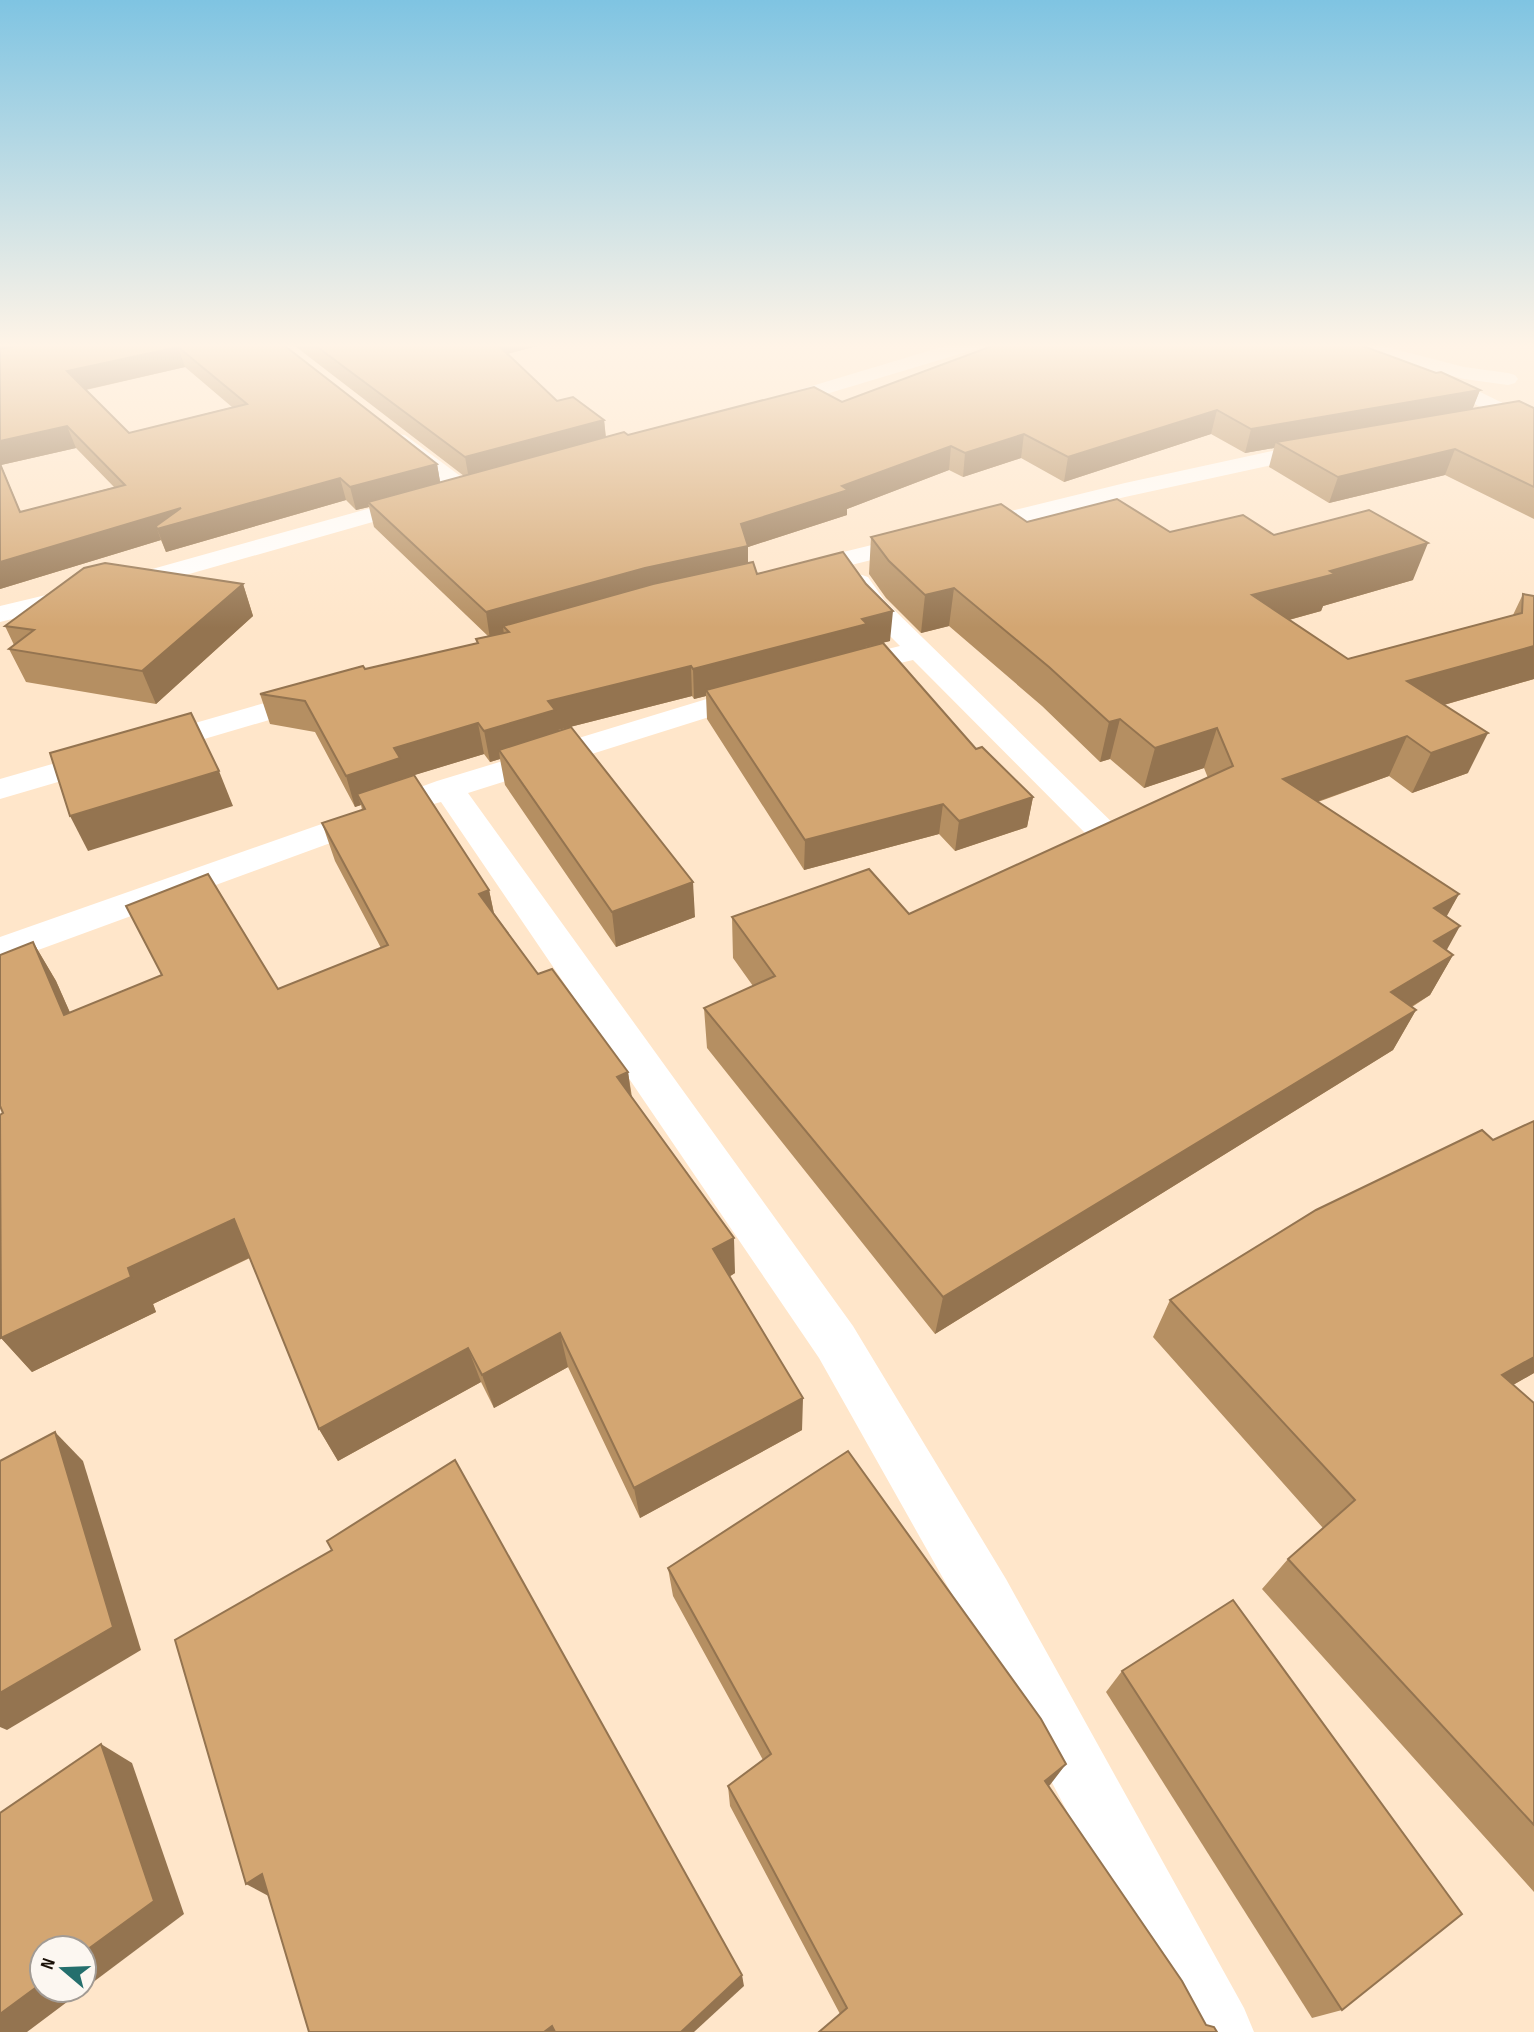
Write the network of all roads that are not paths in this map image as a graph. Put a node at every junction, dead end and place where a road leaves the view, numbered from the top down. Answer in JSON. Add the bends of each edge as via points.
{"nodes":[{"id":1,"x":395,"y":438,"type":"edge"},
{"id":2,"x":1350,"y":442,"type":"edge"},
{"id":3,"x":488,"y":482,"type":"edge"},
{"id":4,"x":463,"y":489,"type":"junction"},
{"id":5,"x":844,"y":560,"type":"junction"},
{"id":6,"x":779,"y":575,"type":"edge"},
{"id":7,"x":0,"y":614,"type":"edge"},
{"id":8,"x":920,"y":650,"type":"junction"},
{"id":9,"x":821,"y":673,"type":"edge"},
{"id":10,"x":784,"y":684,"type":"edge"},
{"id":11,"x":344,"y":690,"type":"edge"},
{"id":12,"x":448,"y":788,"type":"junction"},
{"id":13,"x":0,"y":789,"type":"edge"},
{"id":14,"x":1109,"y":838,"type":"edge"},
{"id":15,"x":0,"y":951,"type":"edge"},
{"id":16,"x":1220,"y":2032,"type":"edge"}],
"edges":[{"from":1,"to":4,"type":"main road"},
{"from":2,"to":5,"type":"main road","via":[[1087,499]]},
{"from":3,"to":4,"type":"main road"},
{"from":4,"to":7,"type":"main road","via":[[145,579]]},
{"from":5,"to":6,"type":"main road"},
{"from":5,"to":8,"type":"main road","via":[[875,606]]},
{"from":8,"to":9,"type":"main road"},
{"from":8,"to":14,"type":"main road"},
{"from":10,"to":12,"type":"main road"},
{"from":11,"to":13,"type":"main road"},
{"from":12,"to":15,"type":"main road"},
{"from":12,"to":16,"type":"main road","via":[[836,1342],[986,1599]]}]}
